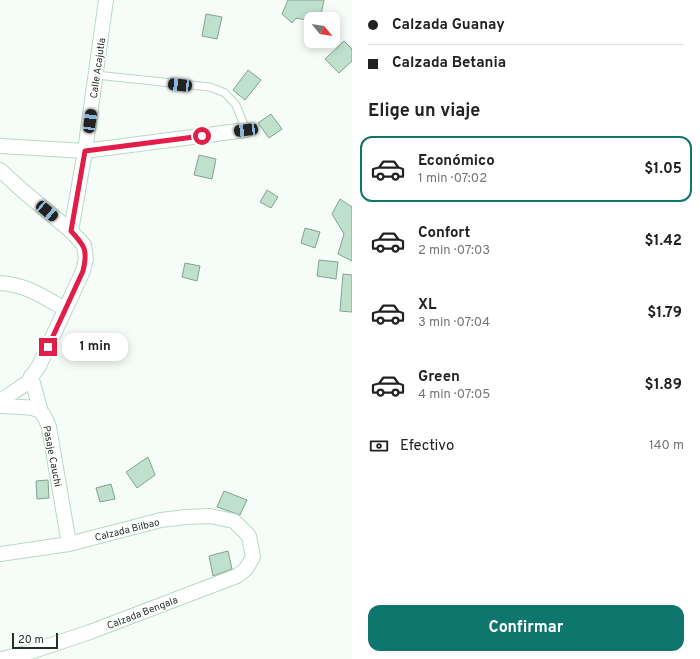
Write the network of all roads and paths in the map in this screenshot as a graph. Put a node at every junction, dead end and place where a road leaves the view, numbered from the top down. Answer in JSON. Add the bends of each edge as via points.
{"nodes":[{"id":1,"x":106,"y":0,"type":"edge"},
{"id":2,"x":96,"y":75,"type":"junction"},
{"id":3,"x":246,"y":130,"type":"joint"},
{"id":4,"x":0,"y":146,"type":"edge"},
{"id":5,"x":85,"y":151,"type":"junction"},
{"id":6,"x":0,"y":170,"type":"edge"},
{"id":7,"x":71,"y":231,"type":"junction"},
{"id":8,"x":0,"y":283,"type":"edge"},
{"id":9,"x":65,"y":310,"type":"junction"},
{"id":10,"x":31,"y":376,"type":"junction"},
{"id":11,"x":0,"y":401,"type":"edge"},
{"id":12,"x":0,"y":406,"type":"edge"},
{"id":13,"x":41,"y":412,"type":"junction"},
{"id":14,"x":249,"y":536,"type":"joint"},
{"id":15,"x":69,"y":544,"type":"junction"},
{"id":16,"x":0,"y":554,"type":"edge"},
{"id":17,"x":2,"y":659,"type":"edge"}],
"edges":[{"from":1,"to":2,"type":"street","name":"Calle Acajutla"},
{"from":2,"to":3,"type":"lane","via":[[210,87],[225,93],[236,104]]},
{"from":2,"to":5,"type":"street","name":"Calle Acajutla"},
{"from":3,"to":5,"type":"street"},
{"from":4,"to":5,"type":"street"},
{"from":5,"to":7,"type":"street","name":"Calle Acajutla"},
{"from":6,"to":7,"type":"street"},
{"from":7,"to":9,"type":"street","via":[[84,245],[86,259]]},
{"from":8,"to":9,"type":"street","via":[[28,288]]},
{"from":9,"to":10,"type":"street","via":[[39,366]]},
{"from":10,"to":11,"type":"street","via":[[27,383]]},
{"from":10,"to":13,"type":"street"},
{"from":12,"to":13,"type":"street","name":"Pasaje Cauchi","via":[[35,408]]},
{"from":13,"to":15,"type":"street","name":"Pasaje Cauchi","via":[[49,426]]},
{"from":14,"to":15,"type":"street","name":"Calzada Bilbao","via":[[234,521],[204,516],[161,520]]},
{"from":14,"to":17,"type":"street","name":"Calzada Bengala","via":[[252,557],[246,569],[237,576],[90,632]]},
{"from":15,"to":16,"type":"street","name":"Calzada Bilbao"}]}
